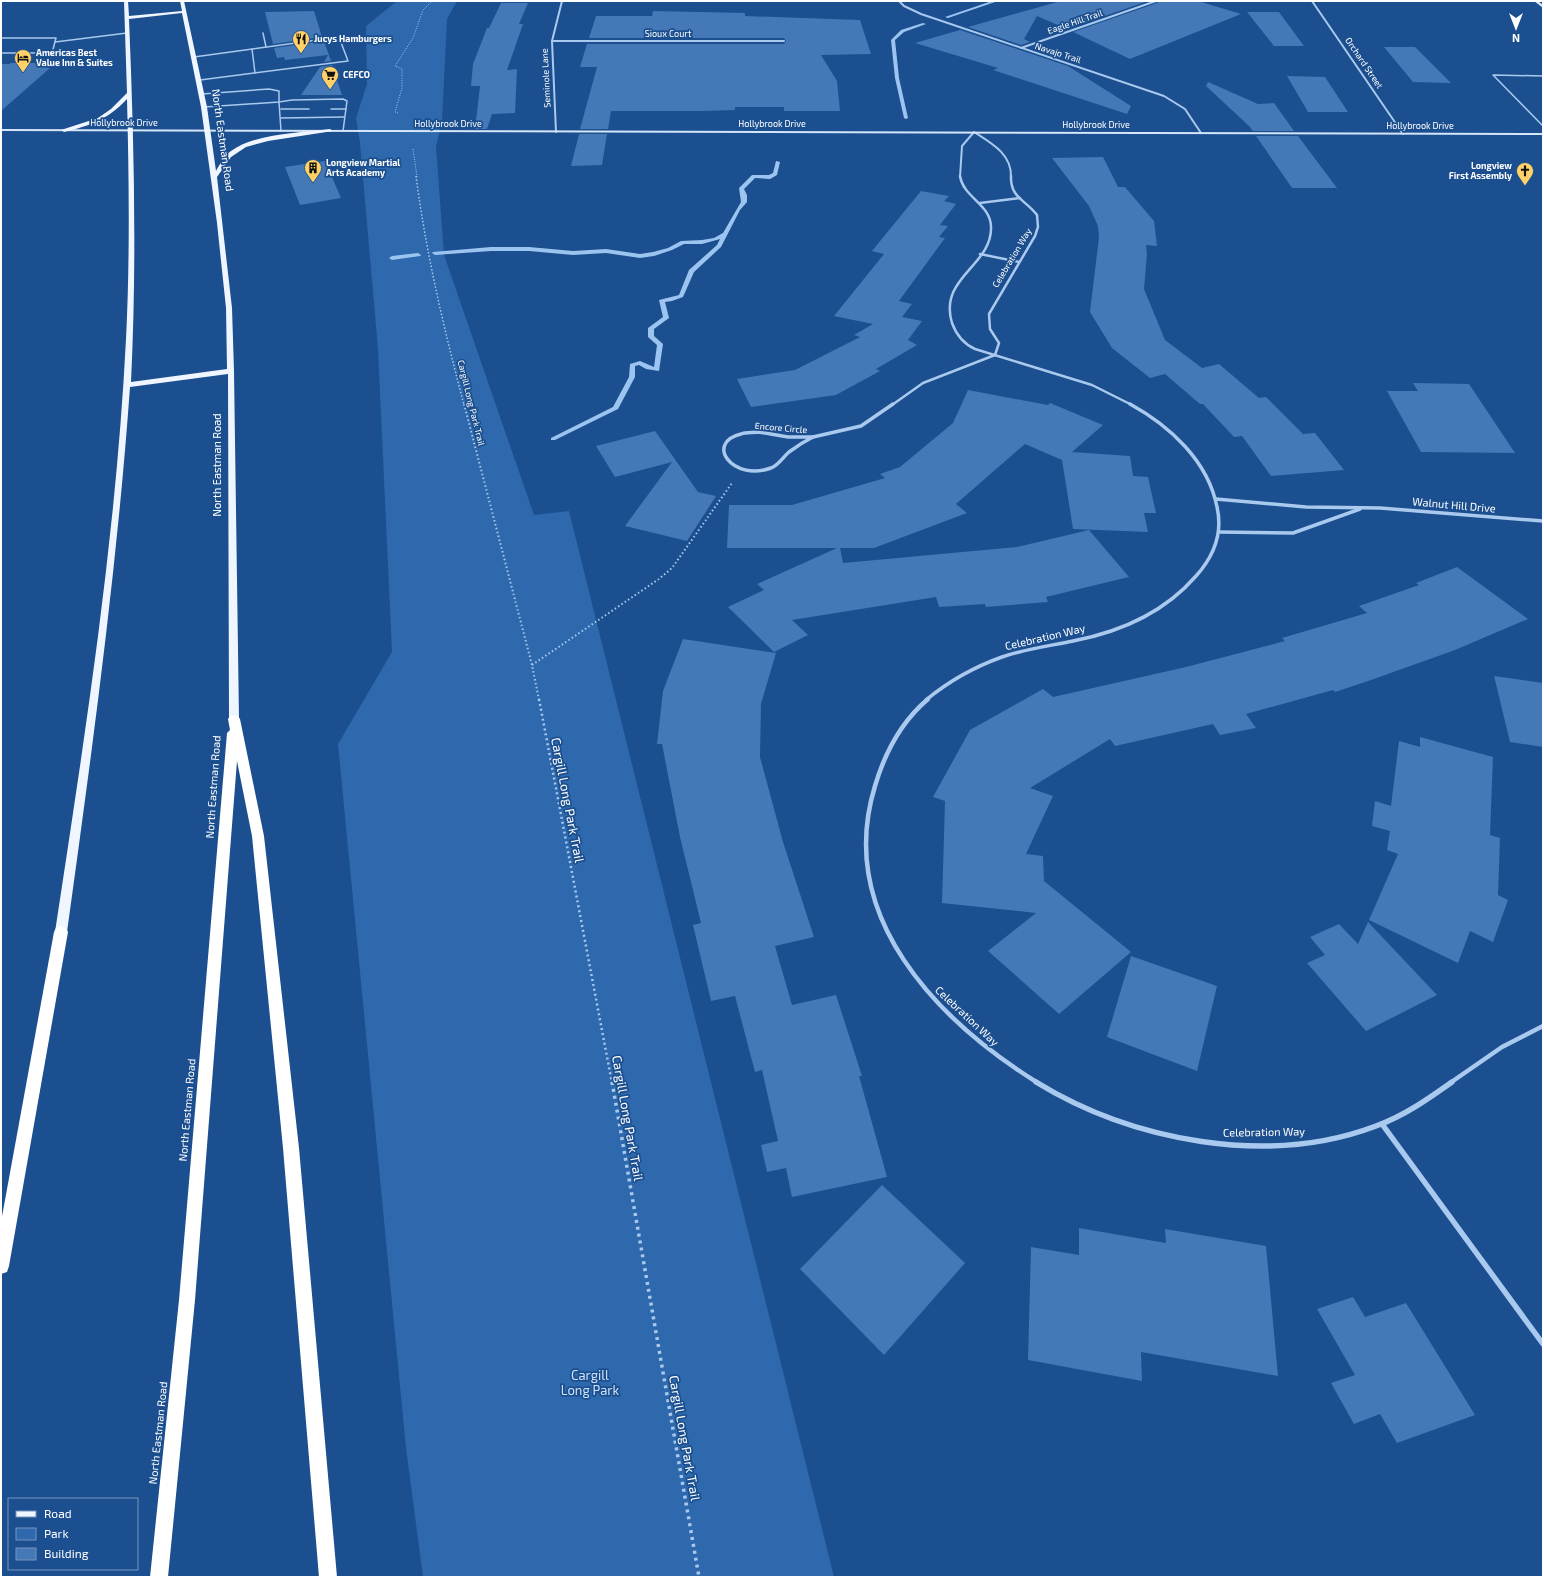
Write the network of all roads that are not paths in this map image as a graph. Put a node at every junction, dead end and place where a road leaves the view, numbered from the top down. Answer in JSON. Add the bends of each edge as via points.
{"nodes":[{"id":1,"x":126,"y":1,"type":"edge"},
{"id":2,"x":182,"y":1,"type":"edge"},
{"id":3,"x":562,"y":1,"type":"edge"},
{"id":4,"x":899,"y":1,"type":"edge"},
{"id":5,"x":1156,"y":1,"type":"edge"},
{"id":6,"x":1312,"y":1,"type":"edge"},
{"id":7,"x":1536,"y":1,"type":"edge"},
{"id":8,"x":1543,"y":7,"type":"edge"},
{"id":9,"x":184,"y":12,"type":"junction"},
{"id":10,"x":127,"y":18,"type":"junction"},
{"id":11,"x":127,"y":33,"type":"junction"},
{"id":12,"x":263,"y":33,"type":"dead end"},
{"id":13,"x":1,"y":38,"type":"edge"},
{"id":14,"x":552,"y":41,"type":"junction"},
{"id":15,"x":55,"y":42,"type":"junction"},
{"id":16,"x":784,"y":42,"type":"dead end"},
{"id":17,"x":266,"y":47,"type":"junction"},
{"id":18,"x":1021,"y":48,"type":"junction"},
{"id":19,"x":252,"y":49,"type":"junction"},
{"id":20,"x":1,"y":53,"type":"edge"},
{"id":21,"x":194,"y":57,"type":"junction"},
{"id":22,"x":255,"y":73,"type":"junction"},
{"id":23,"x":1543,"y":76,"type":"edge"},
{"id":24,"x":200,"y":80,"type":"junction"},
{"id":25,"x":129,"y":94,"type":"junction"},
{"id":26,"x":202,"y":94,"type":"junction"},
{"id":27,"x":279,"y":102,"type":"junction"},
{"id":28,"x":204,"y":106,"type":"junction"},
{"id":29,"x":281,"y":109,"type":"junction"},
{"id":30,"x":309,"y":109,"type":"dead end"},
{"id":31,"x":331,"y":109,"type":"dead end"},
{"id":32,"x":346,"y":109,"type":"junction"},
{"id":33,"x":344,"y":117,"type":"junction"},
{"id":34,"x":281,"y":118,"type":"junction"},
{"id":35,"x":1543,"y":126,"type":"edge"},
{"id":36,"x":1,"y":130,"type":"edge"},
{"id":37,"x":64,"y":130,"type":"junction"},
{"id":38,"x":130,"y":131,"type":"junction"},
{"id":39,"x":207,"y":131,"type":"junction"},
{"id":40,"x":281,"y":131,"type":"junction"},
{"id":41,"x":330,"y":131,"type":"junction"},
{"id":42,"x":343,"y":131,"type":"junction"},
{"id":43,"x":556,"y":132,"type":"junction"},
{"id":44,"x":974,"y":132,"type":"junction"},
{"id":45,"x":1201,"y":133,"type":"junction"},
{"id":46,"x":1403,"y":134,"type":"junction"},
{"id":47,"x":1543,"y":134,"type":"edge"},
{"id":48,"x":214,"y":177,"type":"junction"},
{"id":49,"x":1020,"y":198,"type":"junction"},
{"id":50,"x":980,"y":203,"type":"junction"},
{"id":51,"x":980,"y":254,"type":"junction"},
{"id":52,"x":1020,"y":262,"type":"junction"},
{"id":53,"x":995,"y":355,"type":"junction"},
{"id":54,"x":231,"y":371,"type":"junction"},
{"id":55,"x":128,"y":385,"type":"junction"},
{"id":56,"x":813,"y":438,"type":"junction"},
{"id":57,"x":1216,"y":499,"type":"junction"},
{"id":58,"x":1364,"y":507,"type":"junction"},
{"id":59,"x":1543,"y":521,"type":"edge"},
{"id":60,"x":1219,"y":532,"type":"junction"},
{"id":61,"x":234,"y":719,"type":"junction"},
{"id":62,"x":61,"y":932,"type":"joint"},
{"id":63,"x":1543,"y":1026,"type":"edge"},
{"id":64,"x":1382,"y":1124,"type":"junction"},
{"id":65,"x":1,"y":1266,"type":"edge"},
{"id":66,"x":1543,"y":1344,"type":"edge"},
{"id":67,"x":159,"y":1577,"type":"edge"},
{"id":68,"x":328,"y":1577,"type":"edge"}],
"edges":[{"from":1,"to":10,"type":"main road"},
{"from":2,"to":9,"type":"main road","name":"North Eastman Road"},
{"from":3,"to":14,"type":"street","name":"Seminole Lane"},
{"from":4,"to":18,"type":"street","name":"Navajo Trail","via":[[921,14]]},
{"from":5,"to":18,"type":"street","name":"Eagle Hill Trail"},
{"from":6,"to":46,"type":"street","name":"Orchard Street"},
{"from":7,"to":8,"type":"main road"},
{"from":9,"to":10,"type":"main road"},
{"from":9,"to":21,"type":"main road","name":"North Eastman Road"},
{"from":10,"to":11,"type":"main road"},
{"from":11,"to":15,"type":"lane"},
{"from":11,"to":25,"type":"main road"},
{"from":12,"to":17,"type":"lane"},
{"from":13,"to":15,"type":"lane","via":[[56,38]]},
{"from":14,"to":16,"type":"street","name":"Sioux Court"},
{"from":14,"to":43,"type":"street","name":"Seminole Lane"},
{"from":15,"to":20,"type":"lane","via":[[52,53]]},
{"from":17,"to":19,"type":"lane"},
{"from":17,"to":22,"type":"lane","via":[[339,37],[348,62]]},
{"from":18,"to":45,"type":"street","name":"Navajo Trail","via":[[1171,99],[1185,109]]},
{"from":19,"to":21,"type":"lane"},
{"from":19,"to":22,"type":"lane"},
{"from":21,"to":24,"type":"main road","name":"North Eastman Road"},
{"from":22,"to":24,"type":"lane"},
{"from":23,"to":35,"type":"lane","via":[[1493,75]]},
{"from":24,"to":26,"type":"main road","name":"North Eastman Road"},
{"from":25,"to":37,"type":"main road","via":[[105,118]]},
{"from":25,"to":38,"type":"main road"},
{"from":26,"to":27,"type":"lane","via":[[269,89],[279,91]]},
{"from":26,"to":28,"type":"main road","name":"North Eastman Road"},
{"from":27,"to":28,"type":"lane"},
{"from":27,"to":29,"type":"lane"},
{"from":27,"to":32,"type":"lane","via":[[344,99],[347,101]]},
{"from":28,"to":39,"type":"main road","name":"North Eastman Road"},
{"from":29,"to":30,"type":"lane"},
{"from":29,"to":34,"type":"lane"},
{"from":31,"to":32,"type":"lane"},
{"from":32,"to":33,"type":"lane"},
{"from":33,"to":34,"type":"lane"},
{"from":33,"to":42,"type":"lane"},
{"from":34,"to":40,"type":"lane"},
{"from":36,"to":37,"type":"main road","name":"Hollybrook Drive"},
{"from":37,"to":38,"type":"main road","name":"Hollybrook Drive"},
{"from":38,"to":39,"type":"main road","name":"Hollybrook Drive"},
{"from":38,"to":55,"type":"main road","via":[[133,237]]},
{"from":39,"to":40,"type":"main road","name":"Hollybrook Drive"},
{"from":39,"to":48,"type":"main road","name":"North Eastman Road"},
{"from":40,"to":41,"type":"main road","name":"Hollybrook Drive"},
{"from":41,"to":42,"type":"main road","name":"Hollybrook Drive"},
{"from":41,"to":48,"type":"main road","via":[[264,140],[243,147],[229,156]]},
{"from":42,"to":43,"type":"main road","name":"Hollybrook Drive"},
{"from":43,"to":44,"type":"main road","name":"Hollybrook Drive"},
{"from":44,"to":45,"type":"main road","name":"Hollybrook Drive"},
{"from":44,"to":49,"type":"street","name":"Celebration Way","via":[[998,148],[1008,162],[1011,168],[1010,184]]},
{"from":44,"to":50,"type":"street","name":"Celebration Way","via":[[962,146],[963,158],[959,177],[964,187]]},
{"from":45,"to":46,"type":"main road","name":"Hollybrook Drive"},
{"from":46,"to":47,"type":"main road","name":"Hollybrook Drive"},
{"from":48,"to":54,"type":"main road","name":"North Eastman Road","via":[[229,308]]},
{"from":49,"to":50,"type":"street"},
{"from":49,"to":52,"type":"street","name":"Celebration Way","via":[[1038,216],[1040,225]]},
{"from":50,"to":51,"type":"street","name":"Celebration Way","via":[[991,227],[988,244]]},
{"from":51,"to":52,"type":"street"},
{"from":51,"to":53,"type":"street","name":"Celebration Way","via":[[954,289],[948,311],[953,328],[965,343]]},
{"from":52,"to":53,"type":"street","name":"Celebration Way","via":[[989,314],[990,329],[999,343]]},
{"from":53,"to":56,"type":"street","name":"Encore Circle","via":[[923,384],[861,426]]},
{"from":53,"to":57,"type":"street","name":"Celebration Way","via":[[1093,386],[1124,400],[1152,418],[1196,459]]},
{"from":54,"to":55,"type":"main road"},
{"from":54,"to":61,"type":"main road","name":"North Eastman Road"},
{"from":55,"to":62,"type":"main road","via":[[106,612]]},
{"from":56,"to":56,"type":"street","name":"Encore Circle","via":[[753,432],[732,437],[725,444],[723,453],[729,464],[744,470],[760,470],[776,465],[793,448]]},
{"from":57,"to":58,"type":"street","name":"Walnut Hill Drive","via":[[1306,507]]},
{"from":57,"to":60,"type":"street","name":"Celebration Way"},
{"from":58,"to":59,"type":"street","name":"Walnut Hill Drive"},
{"from":58,"to":60,"type":"street","name":"Walnut Hill Drive","via":[[1293,533]]},
{"from":60,"to":64,"type":"street","name":"Celebration Way","via":[[1214,549],[1204,567],[1179,596],[1160,610],[1108,632],[1078,641],[1026,650],[994,660],[949,681],[924,701],[892,742],[883,759],[872,793],[865,847],[872,893],[885,926],[903,960],[934,1001],[993,1054],[1041,1084],[1095,1112],[1120,1123],[1175,1137],[1233,1144],[1302,1143]]},
{"from":61,"to":67,"type":"highway","name":"North Eastman Road","via":[[187,1300]]},
{"from":61,"to":68,"type":"highway","via":[[258,836],[291,1148]]},
{"from":62,"to":65,"type":"highway"},
{"from":63,"to":64,"type":"street","name":"Celebration Way","via":[[1514,1039],[1424,1101]]},
{"from":64,"to":66,"type":"street"}]}
